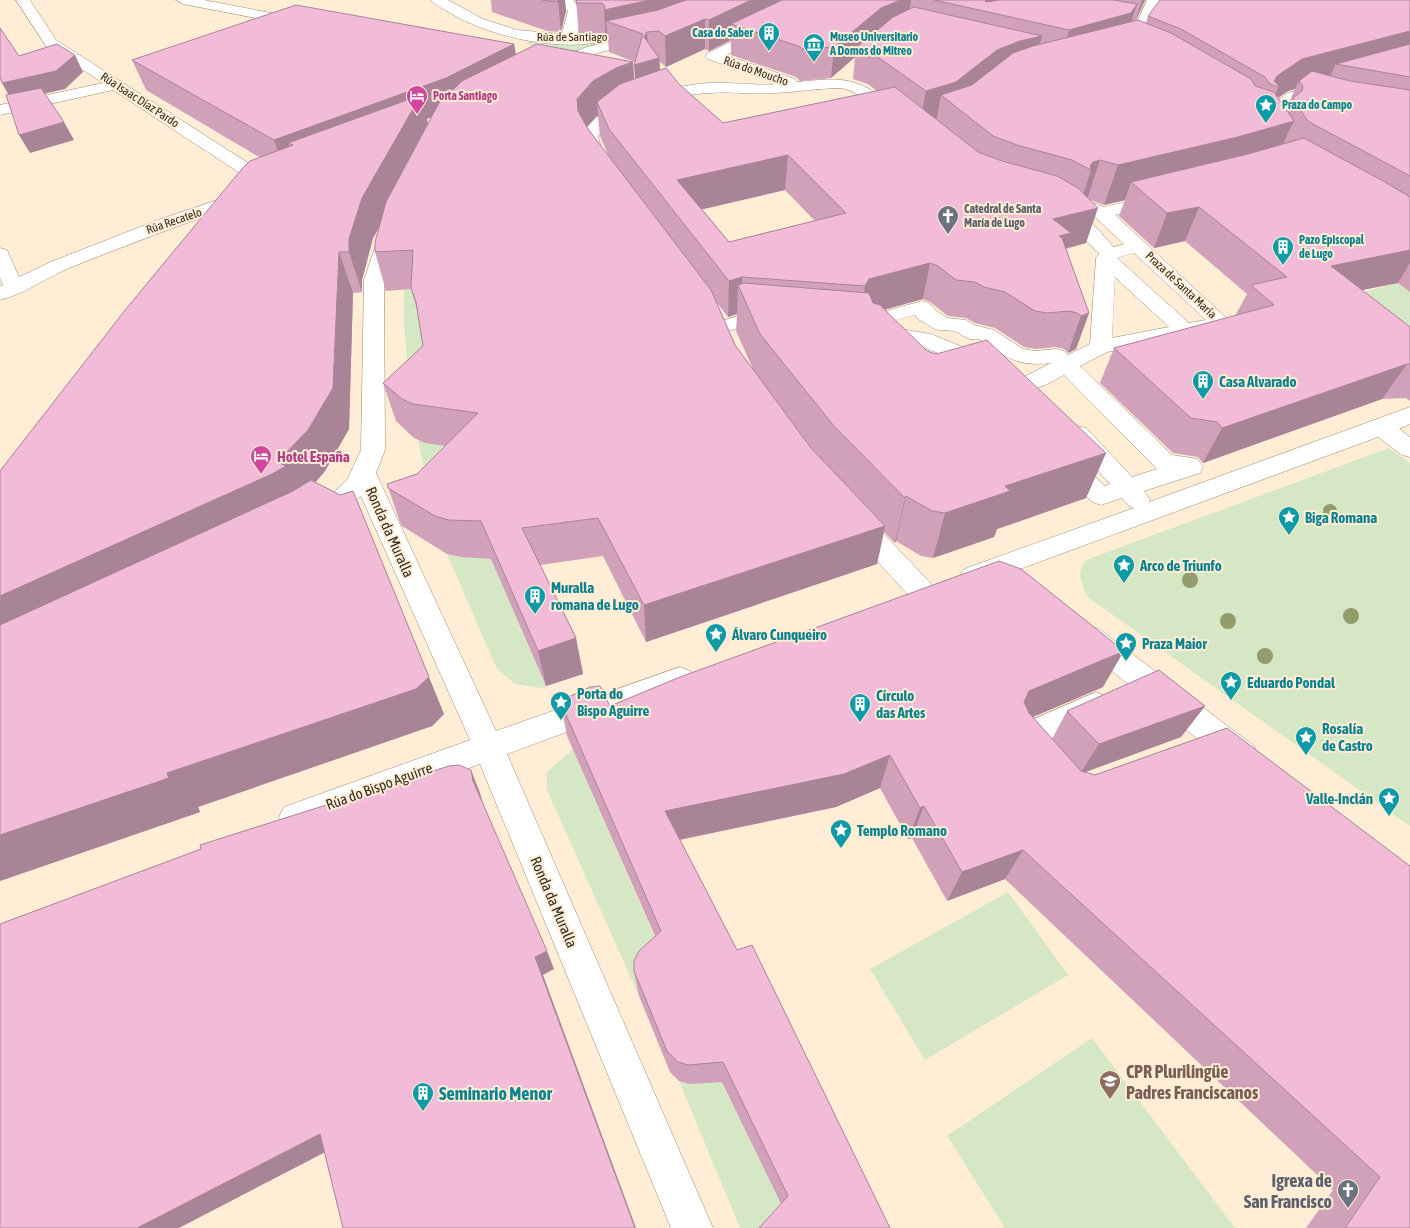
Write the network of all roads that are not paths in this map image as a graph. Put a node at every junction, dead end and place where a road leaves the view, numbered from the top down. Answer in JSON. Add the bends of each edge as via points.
{"nodes":[{"id":1,"x":24,"y":0,"type":"edge"},
{"id":2,"x":183,"y":0,"type":"edge"},
{"id":3,"x":438,"y":0,"type":"edge"},
{"id":4,"x":566,"y":0,"type":"edge"},
{"id":5,"x":827,"y":0,"type":"edge"},
{"id":6,"x":1154,"y":0,"type":"edge"},
{"id":7,"x":313,"y":24,"type":"edge"},
{"id":8,"x":1122,"y":27,"type":"edge"},
{"id":9,"x":1141,"y":30,"type":"junction"},
{"id":10,"x":502,"y":32,"type":"junction"},
{"id":11,"x":483,"y":40,"type":"edge"},
{"id":12,"x":568,"y":40,"type":"junction"},
{"id":13,"x":633,"y":41,"type":"junction"},
{"id":14,"x":1126,"y":49,"type":"junction"},
{"id":15,"x":643,"y":52,"type":"edge"},
{"id":16,"x":1108,"y":54,"type":"edge"},
{"id":17,"x":1142,"y":56,"type":"edge"},
{"id":18,"x":848,"y":72,"type":"edge"},
{"id":19,"x":144,"y":82,"type":"edge"},
{"id":20,"x":1345,"y":82,"type":"edge"},
{"id":21,"x":836,"y":84,"type":"junction"},
{"id":22,"x":119,"y":87,"type":"junction"},
{"id":23,"x":805,"y":87,"type":"junction"},
{"id":24,"x":1301,"y":94,"type":"junction"},
{"id":25,"x":1327,"y":104,"type":"edge"},
{"id":26,"x":0,"y":110,"type":"edge"},
{"id":27,"x":907,"y":123,"type":"edge"},
{"id":28,"x":1274,"y":141,"type":"edge"},
{"id":29,"x":290,"y":179,"type":"edge"},
{"id":30,"x":614,"y":181,"type":"edge"},
{"id":31,"x":272,"y":186,"type":"junction"},
{"id":32,"x":1179,"y":194,"type":"edge"},
{"id":33,"x":1076,"y":210,"type":"junction"},
{"id":34,"x":396,"y":216,"type":"edge"},
{"id":35,"x":1139,"y":247,"type":"junction"},
{"id":36,"x":0,"y":254,"type":"edge"},
{"id":37,"x":1108,"y":256,"type":"junction"},
{"id":38,"x":7,"y":291,"type":"edge"},
{"id":39,"x":797,"y":326,"type":"edge"},
{"id":40,"x":720,"y":327,"type":"edge"},
{"id":41,"x":1184,"y":330,"type":"junction"},
{"id":42,"x":863,"y":331,"type":"junction"},
{"id":43,"x":1101,"y":347,"type":"junction"},
{"id":44,"x":1066,"y":365,"type":"junction"},
{"id":45,"x":1410,"y":415,"type":"edge"},
{"id":46,"x":1062,"y":418,"type":"edge"},
{"id":47,"x":1381,"y":427,"type":"junction"},
{"id":48,"x":1410,"y":449,"type":"edge"},
{"id":49,"x":364,"y":474,"type":"junction"},
{"id":50,"x":1126,"y":488,"type":"junction"},
{"id":51,"x":843,"y":507,"type":"edge"},
{"id":52,"x":1149,"y":513,"type":"junction"},
{"id":53,"x":302,"y":523,"type":"edge"},
{"id":54,"x":922,"y":592,"type":"junction"},
{"id":55,"x":894,"y":602,"type":"edge"},
{"id":56,"x":1067,"y":620,"type":"edge"},
{"id":57,"x":708,"y":669,"type":"edge"},
{"id":58,"x":1148,"y":683,"type":"junction"},
{"id":59,"x":599,"y":708,"type":"edge"},
{"id":60,"x":561,"y":721,"type":"edge"},
{"id":61,"x":488,"y":746,"type":"junction"},
{"id":62,"x":1054,"y":771,"type":"edge"},
{"id":63,"x":1266,"y":774,"type":"edge"},
{"id":64,"x":272,"y":825,"type":"edge"},
{"id":65,"x":692,"y":1228,"type":"edge"}],
"edges":[{"from":1,"to":22,"type":"street","name":"Rúa Isaac Díaz Pardo","via":[[51,43]]},
{"from":2,"to":7,"type":"street"},
{"from":3,"to":10,"type":"street","name":"Rúa de Santiago"},
{"from":4,"to":12,"type":"street","via":[[575,11]]},
{"from":5,"to":23,"type":"street","name":"Rúa do Moucho","via":[[714,56]]},
{"from":6,"to":9,"type":"street"},
{"from":8,"to":9,"type":"street"},
{"from":9,"to":14,"type":"street"},
{"from":10,"to":11,"type":"street"},
{"from":10,"to":12,"type":"street","name":"Rúa de Santiago"},
{"from":10,"to":13,"type":"street","name":"Rúa de Santiago","via":[[537,62]]},
{"from":12,"to":13,"type":"street","name":"Rúa de Santiago","via":[[658,32]]},
{"from":13,"to":15,"type":"street"},
{"from":14,"to":16,"type":"street"},
{"from":14,"to":17,"type":"street"},
{"from":18,"to":21,"type":"street"},
{"from":19,"to":22,"type":"street"},
{"from":20,"to":24,"type":"street"},
{"from":21,"to":23,"type":"street"},
{"from":21,"to":27,"type":"street","via":[[861,89]]},
{"from":22,"to":26,"type":"street"},
{"from":22,"to":31,"type":"street","name":"Rúa Isaac Díaz Pardo"},
{"from":23,"to":30,"type":"street","via":[[765,90],[672,86],[615,113],[601,121],[590,136],[602,165]]},
{"from":24,"to":25,"type":"street"},
{"from":24,"to":28,"type":"street","via":[[1262,118]]},
{"from":29,"to":31,"type":"street","name":"Rúa Recatelo"},
{"from":31,"to":38,"type":"street","name":"Rúa Recatelo","via":[[219,215],[164,224],[60,265]]},
{"from":32,"to":33,"type":"street"},
{"from":33,"to":35,"type":"street","name":"Praza de Santa María"},
{"from":33,"to":37,"type":"street"},
{"from":34,"to":49,"type":"street","name":"Ronda da Muralla","via":[[385,239],[374,280],[373,450]]},
{"from":35,"to":37,"type":"street","name":"Praza de Santa María"},
{"from":35,"to":41,"type":"street","name":"Praza de Santa María","via":[[1229,330]]},
{"from":36,"to":38,"type":"street"},
{"from":37,"to":41,"type":"street"},
{"from":37,"to":43,"type":"street"},
{"from":39,"to":40,"type":"street","via":[[741,321]]},
{"from":41,"to":43,"type":"street","name":"Praza de Santa María"},
{"from":42,"to":44,"type":"street","name":"Praza de Santa María","via":[[923,339],[1022,382]]},
{"from":42,"to":44,"type":"street","via":[[871,321],[922,307],[926,316],[942,325],[944,322],[959,324],[973,334],[974,331],[987,333],[1012,352],[1036,358],[1056,356]]},
{"from":42,"to":50,"type":"street","via":[[881,344],[926,391],[979,376],[1101,496]]},
{"from":43,"to":44,"type":"street","name":"Praza de Santa María"},
{"from":44,"to":50,"type":"street","via":[[1165,463],[1191,467]]},
{"from":45,"to":47,"type":"street"},
{"from":46,"to":50,"type":"street"},
{"from":47,"to":48,"type":"street"},
{"from":47,"to":52,"type":"street"},
{"from":49,"to":53,"type":"street","via":[[353,491]]},
{"from":49,"to":61,"type":"street","name":"Ronda da Muralla"},
{"from":50,"to":52,"type":"street"},
{"from":51,"to":54,"type":"street"},
{"from":52,"to":54,"type":"street","via":[[1010,576],[970,577]]},
{"from":54,"to":55,"type":"street"},
{"from":56,"to":58,"type":"street"},
{"from":57,"to":59,"type":"street"},
{"from":58,"to":62,"type":"street","via":[[1024,737]]},
{"from":58,"to":63,"type":"street","via":[[1206,743]]},
{"from":60,"to":61,"type":"street","name":"Rúa do Bispo Aguirre"},
{"from":61,"to":64,"type":"street","name":"Rúa do Bispo Aguirre"},
{"from":61,"to":65,"type":"street","name":"Ronda da Muralla"}]}
